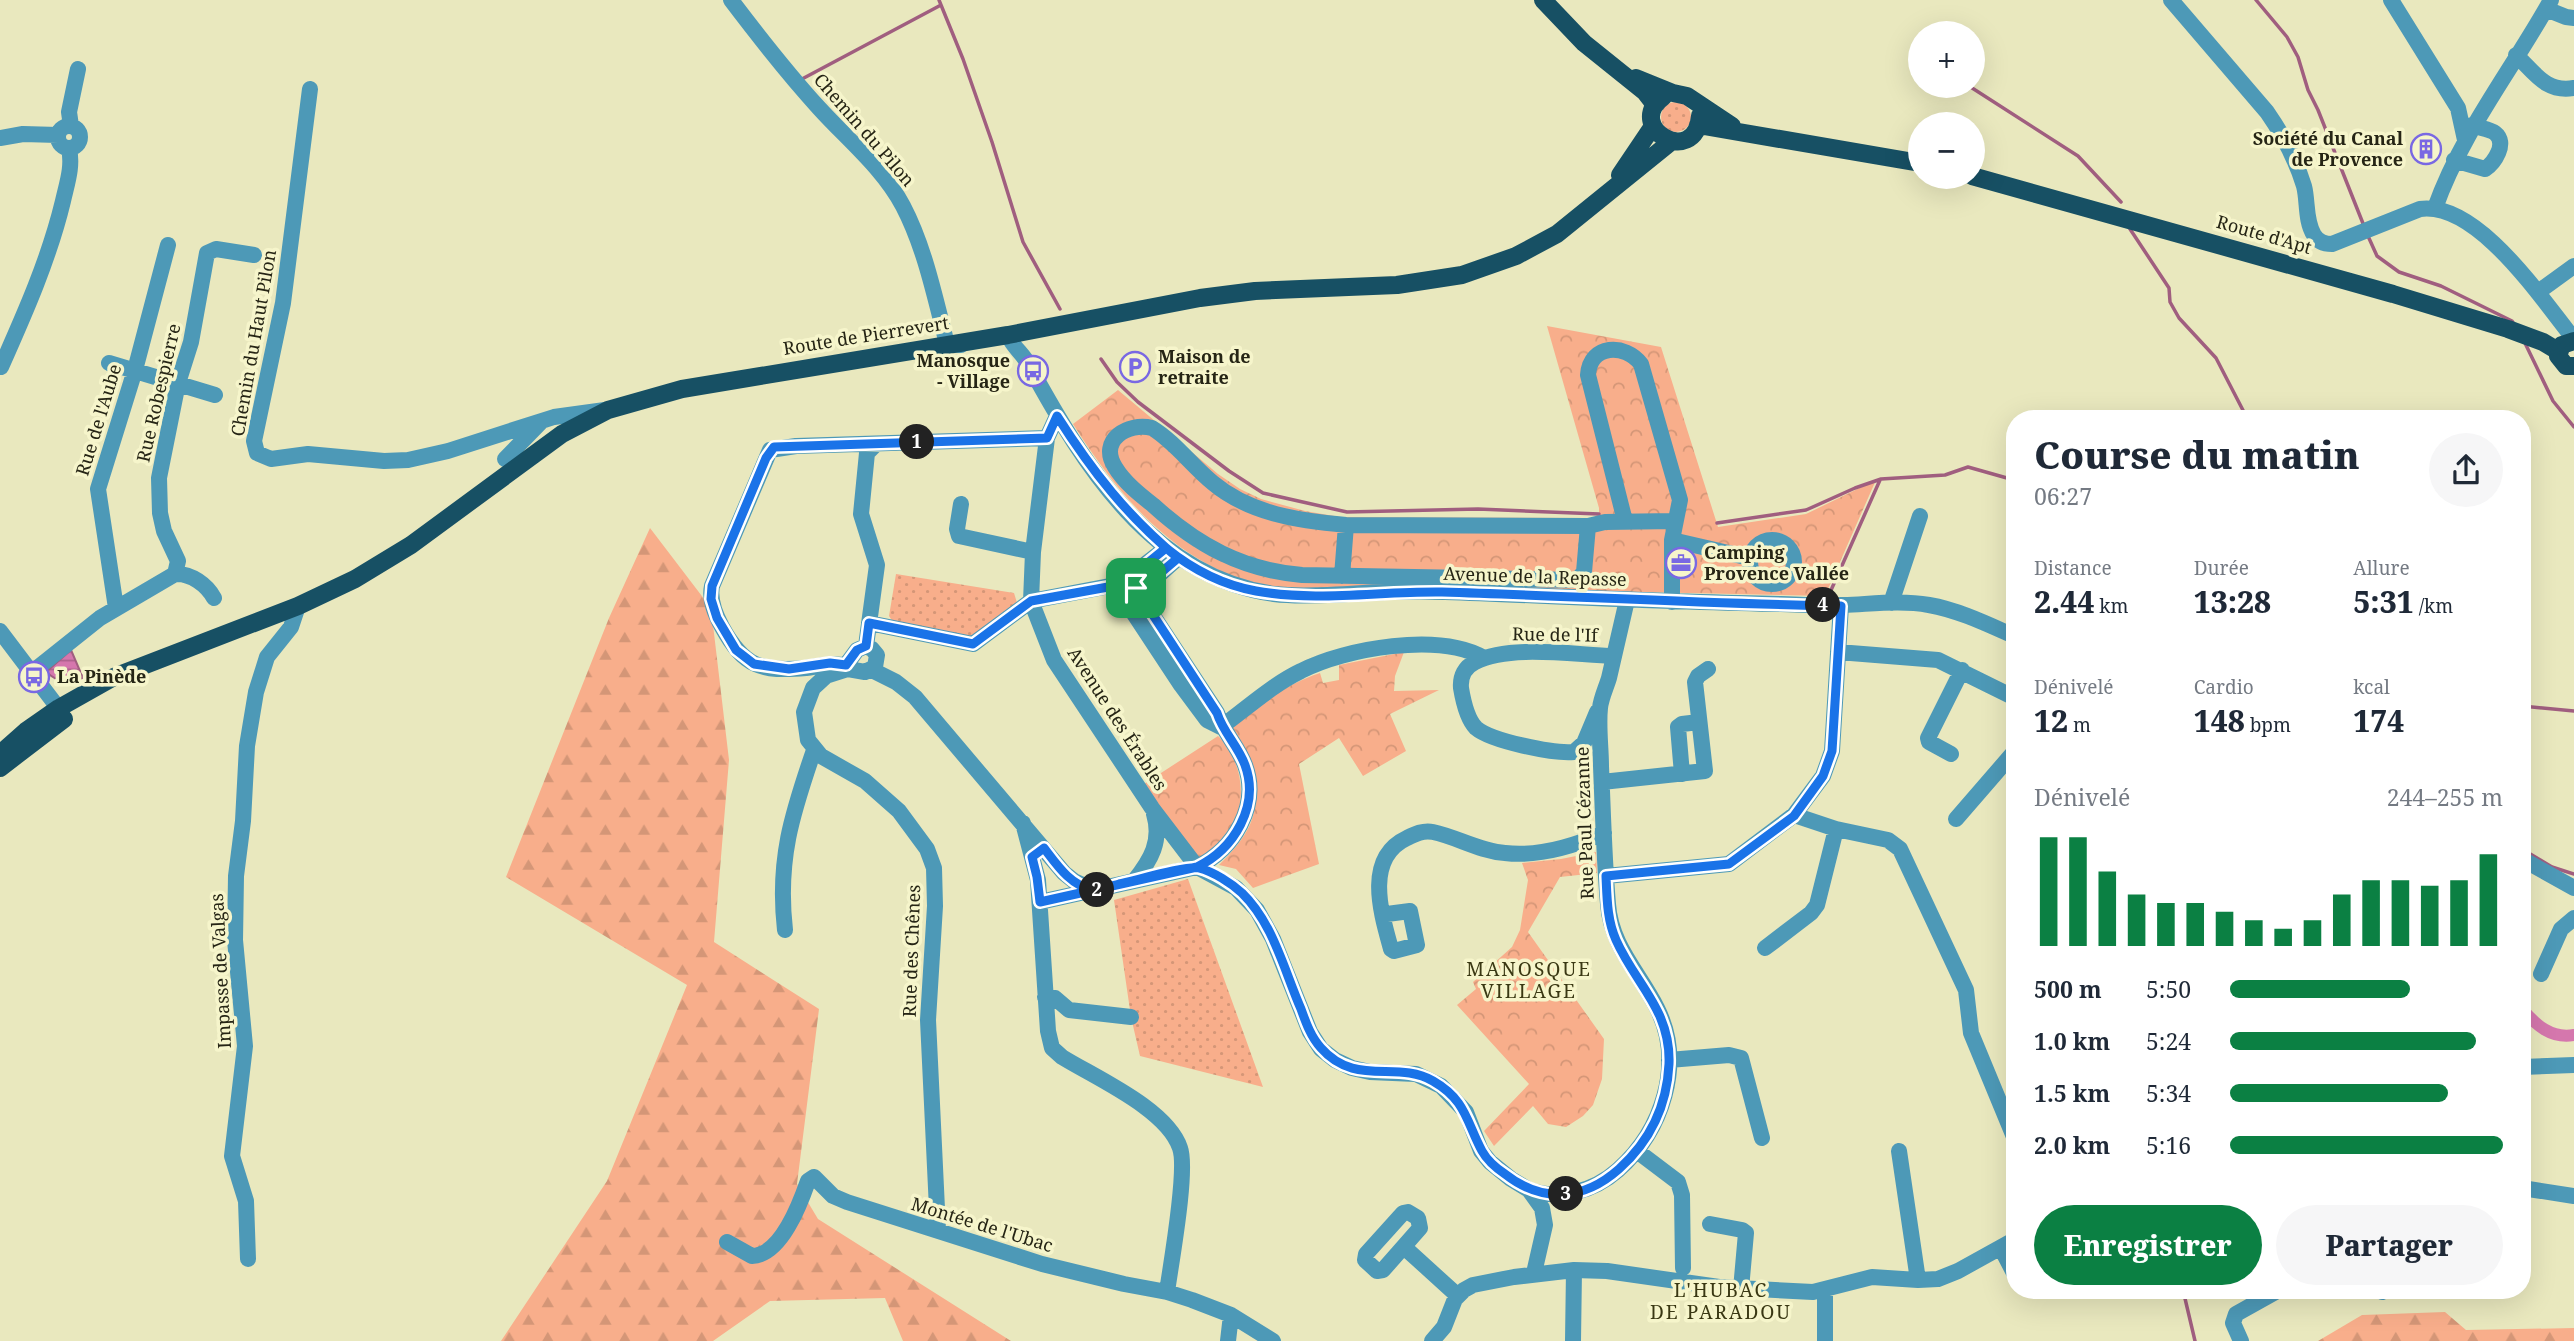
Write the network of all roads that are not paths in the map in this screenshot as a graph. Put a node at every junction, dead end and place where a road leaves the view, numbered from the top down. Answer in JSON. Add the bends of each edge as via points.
{"nodes":[{"id":1,"x":731,"y":0,"type":"edge"},
{"id":2,"x":1543,"y":0,"type":"edge"},
{"id":3,"x":2171,"y":0,"type":"edge"},
{"id":4,"x":2391,"y":0,"type":"edge"},
{"id":5,"x":2548,"y":4,"type":"edge"},
{"id":6,"x":2574,"y":18,"type":"edge"},
{"id":7,"x":2516,"y":55,"type":"junction"},
{"id":8,"x":78,"y":69,"type":"dead end"},
{"id":9,"x":1623,"y":73,"type":"junction"},
{"id":10,"x":2574,"y":88,"type":"edge"},
{"id":11,"x":310,"y":89,"type":"dead end"},
{"id":12,"x":1673,"y":93,"type":"junction"},
{"id":13,"x":1693,"y":100,"type":"junction"},
{"id":14,"x":1655,"y":105,"type":"junction"},
{"id":15,"x":1698,"y":125,"type":"junction"},
{"id":16,"x":1653,"y":126,"type":"junction"},
{"id":17,"x":64,"y":131,"type":"junction"},
{"id":18,"x":1741,"y":132,"type":"junction"},
{"id":19,"x":2468,"y":132,"type":"junction"},
{"id":20,"x":0,"y":138,"type":"edge"},
{"id":21,"x":1672,"y":141,"type":"junction"},
{"id":22,"x":2454,"y":160,"type":"junction"},
{"id":23,"x":1908,"y":161,"type":"edge"},
{"id":24,"x":1985,"y":180,"type":"edge"},
{"id":25,"x":1600,"y":200,"type":"junction"},
{"id":26,"x":2435,"y":208,"type":"junction"},
{"id":27,"x":168,"y":245,"type":"dead end"},
{"id":28,"x":254,"y":255,"type":"dead end"},
{"id":29,"x":2574,"y":266,"type":"edge"},
{"id":30,"x":2538,"y":292,"type":"junction"},
{"id":31,"x":1014,"y":338,"type":"junction"},
{"id":32,"x":2560,"y":341,"type":"edge"},
{"id":33,"x":947,"y":344,"type":"junction"},
{"id":34,"x":109,"y":363,"type":"dead end"},
{"id":35,"x":2574,"y":366,"type":"edge"},
{"id":36,"x":1,"y":367,"type":"edge"},
{"id":37,"x":135,"y":370,"type":"junction"},
{"id":38,"x":178,"y":383,"type":"junction"},
{"id":39,"x":215,"y":395,"type":"dead end"},
{"id":40,"x":608,"y":410,"type":"junction"},
{"id":41,"x":1057,"y":416,"type":"junction"},
{"id":42,"x":543,"y":421,"type":"junction"},
{"id":43,"x":1047,"y":438,"type":"junction"},
{"id":44,"x":481,"y":441,"type":"junction"},
{"id":45,"x":876,"y":444,"type":"junction"},
{"id":46,"x":509,"y":464,"type":"junction"},
{"id":47,"x":961,"y":504,"type":"dead end"},
{"id":48,"x":1920,"y":516,"type":"dead end"},
{"id":49,"x":1625,"y":521,"type":"junction"},
{"id":50,"x":1675,"y":521,"type":"junction"},
{"id":51,"x":1346,"y":525,"type":"junction"},
{"id":52,"x":1588,"y":526,"type":"junction"},
{"id":53,"x":1672,"y":540,"type":"junction"},
{"id":54,"x":1033,"y":552,"type":"junction"},
{"id":55,"x":1172,"y":553,"type":"junction"},
{"id":56,"x":1750,"y":558,"type":"dead end"},
{"id":57,"x":175,"y":574,"type":"junction"},
{"id":58,"x":1342,"y":576,"type":"junction"},
{"id":59,"x":1124,"y":586,"type":"junction"},
{"id":60,"x":215,"y":598,"type":"dead end"},
{"id":61,"x":1627,"y":600,"type":"junction"},
{"id":62,"x":1031,"y":601,"type":"junction"},
{"id":63,"x":1672,"y":602,"type":"junction"},
{"id":64,"x":1891,"y":603,"type":"junction"},
{"id":65,"x":298,"y":606,"type":"junction"},
{"id":66,"x":1841,"y":606,"type":"junction"},
{"id":67,"x":117,"y":608,"type":"junction"},
{"id":68,"x":869,"y":623,"type":"junction"},
{"id":69,"x":0,"y":631,"type":"edge"},
{"id":70,"x":2006,"y":633,"type":"edge"},
{"id":71,"x":866,"y":646,"type":"junction"},
{"id":72,"x":184,"y":650,"type":"junction"},
{"id":73,"x":1838,"y":652,"type":"junction"},
{"id":74,"x":1614,"y":656,"type":"junction"},
{"id":75,"x":1484,"y":658,"type":"junction"},
{"id":76,"x":847,"y":667,"type":"junction"},
{"id":77,"x":1707,"y":669,"type":"dead end"},
{"id":78,"x":872,"y":670,"type":"junction"},
{"id":79,"x":1962,"y":670,"type":"junction"},
{"id":80,"x":31,"y":673,"type":"junction"},
{"id":81,"x":2006,"y":693,"type":"edge"},
{"id":82,"x":1600,"y":707,"type":"junction"},
{"id":83,"x":68,"y":710,"type":"junction"},
{"id":84,"x":1699,"y":722,"type":"junction"},
{"id":85,"x":1222,"y":727,"type":"junction"},
{"id":86,"x":814,"y":750,"type":"junction"},
{"id":87,"x":9,"y":754,"type":"edge"},
{"id":88,"x":1951,"y":754,"type":"dead end"},
{"id":89,"x":2006,"y":761,"type":"edge"},
{"id":90,"x":0,"y":768,"type":"edge"},
{"id":91,"x":1682,"y":774,"type":"junction"},
{"id":92,"x":1602,"y":782,"type":"junction"},
{"id":93,"x":1152,"y":808,"type":"junction"},
{"id":94,"x":1794,"y":816,"type":"junction"},
{"id":95,"x":1956,"y":819,"type":"dead end"},
{"id":96,"x":1836,"y":829,"type":"junction"},
{"id":97,"x":1604,"y":833,"type":"junction"},
{"id":98,"x":1038,"y":853,"type":"junction"},
{"id":99,"x":2531,"y":864,"type":"edge"},
{"id":100,"x":1197,"y":867,"type":"junction"},
{"id":101,"x":1606,"y":876,"type":"junction"},
{"id":102,"x":1134,"y":881,"type":"junction"},
{"id":103,"x":2574,"y":888,"type":"edge"},
{"id":104,"x":1096,"y":891,"type":"junction"},
{"id":105,"x":1040,"y":902,"type":"junction"},
{"id":106,"x":1383,"y":912,"type":"dead end"},
{"id":107,"x":2574,"y":918,"type":"edge"},
{"id":108,"x":785,"y":930,"type":"dead end"},
{"id":109,"x":1765,"y":948,"type":"dead end"},
{"id":110,"x":2540,"y":974,"type":"dead end"},
{"id":111,"x":1045,"y":997,"type":"junction"},
{"id":112,"x":1131,"y":1017,"type":"dead end"},
{"id":113,"x":1669,"y":1060,"type":"junction"},
{"id":114,"x":2574,"y":1065,"type":"edge"},
{"id":115,"x":2531,"y":1067,"type":"edge"},
{"id":116,"x":2006,"y":1118,"type":"edge"},
{"id":117,"x":1762,"y":1138,"type":"dead end"},
{"id":118,"x":1637,"y":1151,"type":"junction"},
{"id":119,"x":1899,"y":1151,"type":"dead end"},
{"id":120,"x":2531,"y":1189,"type":"edge"},
{"id":121,"x":1529,"y":1190,"type":"junction"},
{"id":122,"x":1567,"y":1194,"type":"junction"},
{"id":123,"x":2574,"y":1196,"type":"edge"},
{"id":124,"x":1710,"y":1224,"type":"dead end"},
{"id":125,"x":1545,"y":1225,"type":"junction"},
{"id":126,"x":938,"y":1230,"type":"junction"},
{"id":127,"x":727,"y":1242,"type":"dead end"},
{"id":128,"x":2006,"y":1245,"type":"edge"},
{"id":129,"x":1404,"y":1247,"type":"dead end"},
{"id":130,"x":248,"y":1259,"type":"dead end"},
{"id":131,"x":1684,"y":1268,"type":"dead end"},
{"id":132,"x":1574,"y":1270,"type":"junction"},
{"id":133,"x":1534,"y":1273,"type":"junction"},
{"id":134,"x":1918,"y":1280,"type":"junction"},
{"id":135,"x":1741,"y":1289,"type":"junction"},
{"id":136,"x":1825,"y":1291,"type":"junction"},
{"id":137,"x":1167,"y":1292,"type":"junction"},
{"id":138,"x":1458,"y":1296,"type":"junction"},
{"id":139,"x":2263,"y":1299,"type":"edge"},
{"id":140,"x":1231,"y":1315,"type":"junction"},
{"id":141,"x":1228,"y":1341,"type":"edge"},
{"id":142,"x":1273,"y":1341,"type":"edge"},
{"id":143,"x":1432,"y":1341,"type":"edge"},
{"id":144,"x":1573,"y":1341,"type":"edge"},
{"id":145,"x":1825,"y":1341,"type":"edge"},
{"id":146,"x":2241,"y":1341,"type":"edge"}],
"edges":[{"from":1,"to":33,"type":"street","name":"Chemin du Pilon","via":[[898,198],[928,272]]},
{"from":2,"to":9,"type":"main road","via":[[1584,43]]},
{"from":3,"to":26,"type":"street","via":[[2277,127],[2301,178],[2314,235],[2328,244],[2420,209]]},
{"from":4,"to":19,"type":"street"},
{"from":5,"to":6,"type":"street"},
{"from":5,"to":7,"type":"street"},
{"from":7,"to":10,"type":"street","via":[[2552,88]]},
{"from":7,"to":19,"type":"street"},
{"from":8,"to":17,"type":"street"},
{"from":9,"to":12,"type":"main road"},
{"from":9,"to":14,"type":"main road"},
{"from":11,"to":44,"type":"street","name":"Chemin du Haut Pilon","via":[[283,303],[255,449],[271,459],[309,454],[384,461],[423,458]]},
{"from":12,"to":13,"type":"main road"},
{"from":12,"to":14,"type":"main road"},
{"from":13,"to":15,"type":"main road","via":[[1699,112]]},
{"from":13,"to":18,"type":"main road"},
{"from":14,"to":16,"type":"main road"},
{"from":15,"to":18,"type":"main road"},
{"from":15,"to":21,"type":"main road","via":[[1691,136]]},
{"from":16,"to":21,"type":"main road"},
{"from":16,"to":25,"type":"main road","name":"Route de Pierrevert"},
{"from":17,"to":20,"type":"street"},
{"from":17,"to":36,"type":"street","via":[[60,144],[69,148],[71,164],[54,236]]},
{"from":18,"to":23,"type":"main road"},
{"from":19,"to":22,"type":"street"},
{"from":19,"to":22,"type":"street","via":[[2494,133],[2500,146],[2495,158],[2485,169]]},
{"from":21,"to":25,"type":"main road","name":"Route de Pierrevert"},
{"from":22,"to":26,"type":"street"},
{"from":24,"to":32,"type":"main road","name":"Route d'Apt"},
{"from":25,"to":31,"type":"main road","name":"Route de Pierrevert","via":[[1545,242],[1462,275],[1407,284],[1200,298]]},
{"from":26,"to":30,"type":"street","via":[[2480,233]]},
{"from":27,"to":37,"type":"street","name":"Rue de l'Aube"},
{"from":28,"to":38,"type":"street","name":"Rue Robespierre","via":[[216,249],[207,253],[191,342]]},
{"from":29,"to":30,"type":"street"},
{"from":30,"to":32,"type":"street"},
{"from":31,"to":33,"type":"main road","name":"Route de Pierrevert"},
{"from":31,"to":41,"type":"street","name":"Avenue de la Repasse"},
{"from":32,"to":35,"type":"main road","via":[[2561,362]]},
{"from":33,"to":40,"type":"main road","name":"Route de Pierrevert","via":[[682,389]]},
{"from":34,"to":37,"type":"street"},
{"from":37,"to":38,"type":"street"},
{"from":37,"to":67,"type":"street","name":"Rue de l'Aube","via":[[97,495]]},
{"from":38,"to":39,"type":"street"},
{"from":38,"to":57,"type":"street","name":"Rue Robespierre","via":[[159,488],[162,523],[178,561]]},
{"from":40,"to":42,"type":"street","name":"Chemin du Haut Pilon"},
{"from":40,"to":46,"type":"main road","name":"Route de Pierrevert"},
{"from":41,"to":43,"type":"street","name":"Avenue des Érables"},
{"from":41,"to":55,"type":"street","name":"Avenue de la Repasse","via":[[1105,486]]},
{"from":42,"to":44,"type":"street","name":"Chemin du Haut Pilon"},
{"from":42,"to":46,"type":"street"},
{"from":43,"to":45,"type":"street"},
{"from":43,"to":54,"type":"street","name":"Avenue des Érables"},
{"from":44,"to":46,"type":"street","via":[[497,449]]},
{"from":45,"to":68,"type":"street","via":[[867,453],[861,512],[877,562]]},
{"from":45,"to":76,"type":"street","via":[[770,450],[711,591],[721,625],[736,650],[750,662],[789,669],[830,663]]},
{"from":46,"to":65,"type":"main road","name":"Route de Pierrevert","via":[[411,545]]},
{"from":47,"to":54,"type":"street","via":[[959,536]]},
{"from":48,"to":64,"type":"street"},
{"from":49,"to":50,"type":"street"},
{"from":49,"to":50,"type":"street","via":[[1588,375],[1593,358],[1615,349],[1637,359],[1643,369],[1680,500]]},
{"from":49,"to":52,"type":"street"},
{"from":50,"to":53,"type":"street"},
{"from":51,"to":52,"type":"street"},
{"from":51,"to":58,"type":"street"},
{"from":51,"to":58,"type":"street","via":[[1292,519],[1244,501],[1213,483],[1152,428],[1129,428],[1111,446],[1112,461],[1127,482],[1208,548],[1274,572]]},
{"from":52,"to":58,"type":"street","via":[[1584,572],[1577,580]]},
{"from":53,"to":56,"type":"street"},
{"from":53,"to":63,"type":"street"},
{"from":54,"to":62,"type":"street","name":"Avenue des Érables"},
{"from":55,"to":59,"type":"street"},
{"from":55,"to":61,"type":"street","name":"Avenue de la Repasse","via":[[1225,582],[1276,594],[1427,592]]},
{"from":57,"to":60,"type":"street","via":[[206,586]]},
{"from":57,"to":67,"type":"street"},
{"from":59,"to":62,"type":"street"},
{"from":59,"to":85,"type":"street","via":[[1217,713]]},
{"from":61,"to":63,"type":"street","name":"Avenue de la Repasse"},
{"from":61,"to":74,"type":"street","name":"Rue Paul Cézanne"},
{"from":62,"to":68,"type":"street","via":[[973,644]]},
{"from":62,"to":93,"type":"street","name":"Avenue des Érables","via":[[1054,660]]},
{"from":63,"to":66,"type":"street","name":"Avenue de la Repasse"},
{"from":64,"to":66,"type":"street","name":"Avenue de la Repasse"},
{"from":64,"to":70,"type":"street","name":"Avenue de la Repasse","via":[[1938,607]]},
{"from":65,"to":72,"type":"main road","name":"Route de Pierrevert"},
{"from":65,"to":130,"type":"street","name":"Impasse de Valgas","via":[[291,627],[267,657],[256,692],[236,876],[235,940],[245,1046],[232,1156],[246,1201]]},
{"from":66,"to":73,"type":"street"},
{"from":67,"to":80,"type":"street"},
{"from":68,"to":71,"type":"street"},
{"from":69,"to":80,"type":"street"},
{"from":71,"to":76,"type":"street","via":[[857,650]]},
{"from":71,"to":78,"type":"street","via":[[877,655]]},
{"from":72,"to":83,"type":"main road","name":"Route de Pierrevert"},
{"from":72,"to":83,"type":"main road","name":"Route de Pierrevert","via":[[114,677]]},
{"from":73,"to":79,"type":"street","via":[[1938,660]]},
{"from":73,"to":94,"type":"street","via":[[1832,751],[1823,776]]},
{"from":74,"to":75,"type":"street","name":"Rue de l'If","via":[[1513,652]]},
{"from":74,"to":82,"type":"street","name":"Rue Paul Cézanne"},
{"from":75,"to":82,"type":"street","via":[[1465,670],[1461,687],[1473,724],[1492,737],[1574,752],[1584,743]]},
{"from":75,"to":85,"type":"street","via":[[1450,647],[1399,644],[1320,663],[1299,671]]},
{"from":76,"to":78,"type":"street"},
{"from":76,"to":86,"type":"street","via":[[822,679],[808,698],[804,724]]},
{"from":77,"to":84,"type":"street","via":[[1695,680]]},
{"from":78,"to":98,"type":"street","via":[[896,682],[919,702],[1023,822]]},
{"from":79,"to":81,"type":"street"},
{"from":79,"to":88,"type":"street","via":[[1928,738]]},
{"from":80,"to":83,"type":"street"},
{"from":82,"to":92,"type":"street","name":"Rue Paul Cézanne"},
{"from":83,"to":87,"type":"main road"},
{"from":84,"to":91,"type":"street","via":[[1678,729]]},
{"from":84,"to":91,"type":"street","via":[[1705,771]]},
{"from":85,"to":100,"type":"street","via":[[1244,764],[1250,789],[1247,806],[1229,844]]},
{"from":86,"to":108,"type":"street","via":[[788,836],[781,899]]},
{"from":86,"to":126,"type":"street","name":"Rue des Chênes","via":[[882,794],[910,824],[933,862],[936,891],[928,1020]]},
{"from":87,"to":90,"type":"main road"},
{"from":89,"to":95,"type":"street"},
{"from":91,"to":92,"type":"street"},
{"from":92,"to":97,"type":"street","name":"Rue Paul Cézanne"},
{"from":93,"to":100,"type":"street","name":"Avenue des Érables"},
{"from":93,"to":102,"type":"street","via":[[1157,843]]},
{"from":94,"to":96,"type":"street"},
{"from":94,"to":101,"type":"street","via":[[1729,864]]},
{"from":96,"to":109,"type":"street","via":[[1818,905]]},
{"from":96,"to":116,"type":"street","via":[[1888,840],[1900,849],[1966,990],[1971,1033]]},
{"from":97,"to":101,"type":"street","name":"Rue Paul Cézanne"},
{"from":97,"to":106,"type":"street","via":[[1557,849],[1511,854],[1433,832],[1417,833],[1398,842],[1384,859],[1378,881]]},
{"from":98,"to":104,"type":"street"},
{"from":98,"to":105,"type":"street"},
{"from":99,"to":103,"type":"street"},
{"from":100,"to":102,"type":"street"},
{"from":100,"to":121,"type":"street","via":[[1236,888],[1257,910],[1310,1032],[1325,1052],[1352,1068],[1416,1074],[1441,1086],[1466,1112],[1482,1152]]},
{"from":101,"to":113,"type":"street","name":"Rue Paul Cézanne","via":[[1612,930],[1657,1008]]},
{"from":102,"to":104,"type":"street"},
{"from":104,"to":105,"type":"street"},
{"from":105,"to":111,"type":"street"},
{"from":107,"to":110,"type":"street","via":[[2561,929]]},
{"from":111,"to":112,"type":"street","via":[[1055,998],[1069,1010]]},
{"from":111,"to":137,"type":"street","via":[[1055,1052],[1154,1115],[1179,1145],[1182,1170]]},
{"from":113,"to":117,"type":"street","via":[[1741,1058]]},
{"from":113,"to":118,"type":"street","name":"Rue Paul Cézanne","via":[[1661,1108]]},
{"from":114,"to":115,"type":"street"},
{"from":118,"to":122,"type":"street","name":"Rue Paul Cézanne","via":[[1604,1181]]},
{"from":118,"to":131,"type":"street","via":[[1680,1184]]},
{"from":119,"to":134,"type":"street"},
{"from":120,"to":123,"type":"street"},
{"from":121,"to":122,"type":"street","name":"Rue Paul Cézanne"},
{"from":121,"to":125,"type":"street","via":[[1542,1208]]},
{"from":122,"to":125,"type":"street"},
{"from":124,"to":135,"type":"street","via":[[1745,1233]]},
{"from":125,"to":133,"type":"street"},
{"from":126,"to":127,"type":"street","name":"Montée de l'Ubac","via":[[838,1199],[819,1179],[811,1177],[790,1223],[767,1251],[752,1256]]},
{"from":126,"to":137,"type":"street","name":"Montée de l'Ubac","via":[[1056,1268]]},
{"from":128,"to":134,"type":"street","via":[[1946,1276]]},
{"from":129,"to":138,"type":"street"},
{"from":132,"to":133,"type":"street"},
{"from":132,"to":135,"type":"street"},
{"from":132,"to":144,"type":"street"},
{"from":133,"to":138,"type":"street","via":[[1474,1285]]},
{"from":134,"to":136,"type":"street","via":[[1872,1277]]},
{"from":135,"to":136,"type":"street"},
{"from":136,"to":145,"type":"street"},
{"from":137,"to":140,"type":"street","name":"Montée de l'Ubac"},
{"from":138,"to":143,"type":"street"},
{"from":139,"to":146,"type":"street","via":[[2236,1314],[2233,1323]]},
{"from":140,"to":141,"type":"street"},
{"from":140,"to":142,"type":"street","name":"Montée de l'Ubac"}]}
